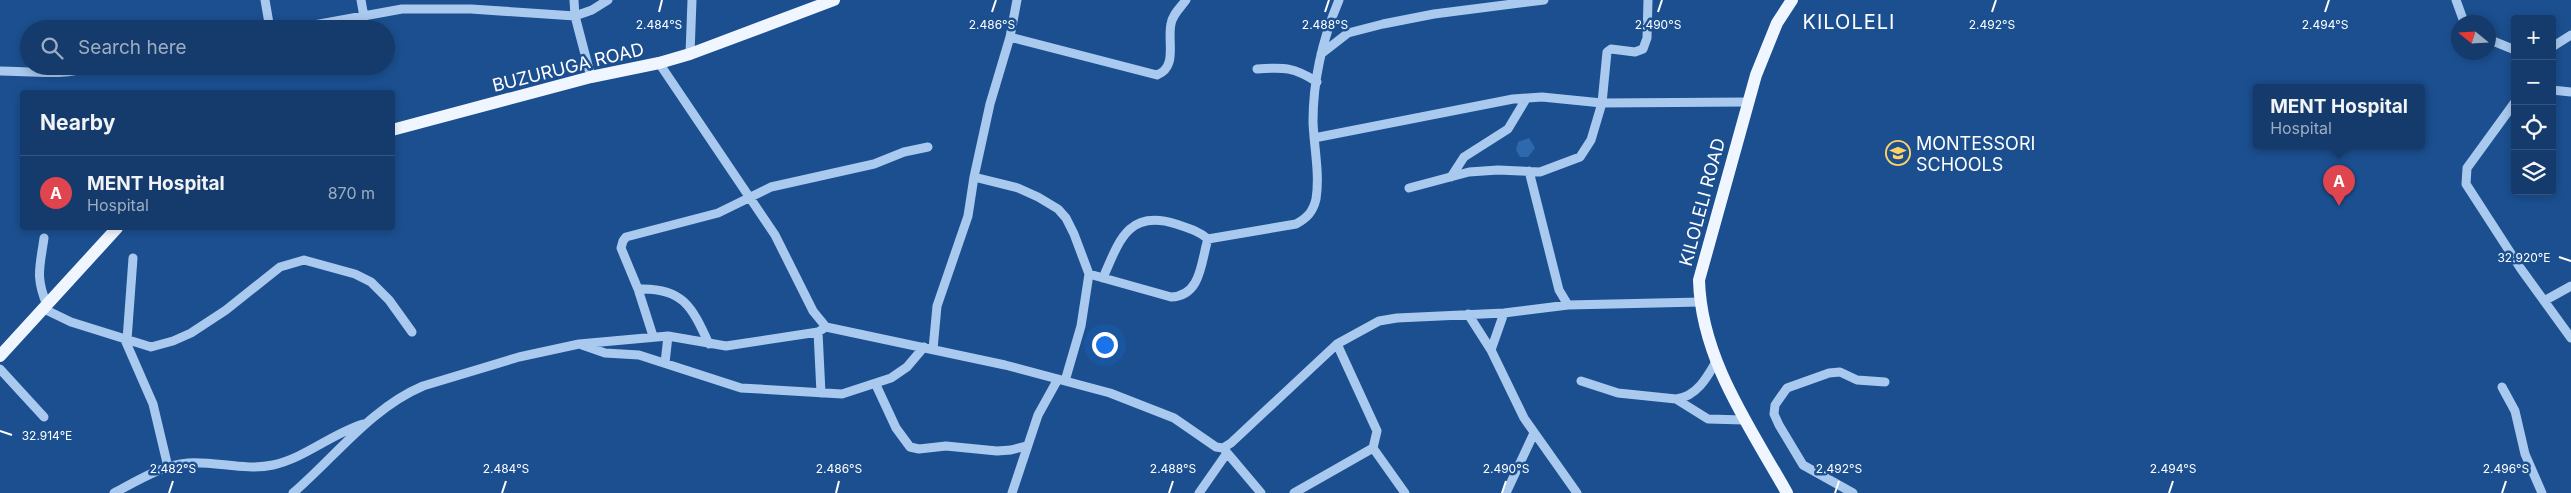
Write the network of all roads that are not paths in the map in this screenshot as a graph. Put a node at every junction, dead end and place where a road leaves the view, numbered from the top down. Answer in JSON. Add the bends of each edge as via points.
{"nodes":[{"id":1,"x":266,"y":0,"type":"edge"},
{"id":2,"x":361,"y":0,"type":"edge"},
{"id":3,"x":574,"y":0,"type":"edge"},
{"id":4,"x":608,"y":0,"type":"edge"},
{"id":5,"x":684,"y":0,"type":"edge"},
{"id":6,"x":834,"y":0,"type":"edge"},
{"id":7,"x":1017,"y":0,"type":"edge"},
{"id":8,"x":1186,"y":0,"type":"edge"},
{"id":9,"x":1339,"y":0,"type":"edge"},
{"id":10,"x":1544,"y":0,"type":"edge"},
{"id":11,"x":1648,"y":0,"type":"edge"},
{"id":12,"x":1792,"y":0,"type":"edge"},
{"id":13,"x":2456,"y":0,"type":"edge"},
{"id":14,"x":692,"y":3,"type":"edge"},
{"id":15,"x":469,"y":4,"type":"edge"},
{"id":16,"x":2461,"y":15,"type":"edge"},
{"id":17,"x":575,"y":16,"type":"junction"},
{"id":18,"x":364,"y":17,"type":"junction"},
{"id":19,"x":269,"y":20,"type":"edge"},
{"id":20,"x":346,"y":20,"type":"edge"},
{"id":21,"x":2571,"y":35,"type":"edge"},
{"id":22,"x":1010,"y":37,"type":"junction"},
{"id":23,"x":2496,"y":42,"type":"edge"},
{"id":24,"x":2556,"y":44,"type":"edge"},
{"id":25,"x":2511,"y":48,"type":"edge"},
{"id":26,"x":690,"y":54,"type":"junction"},
{"id":27,"x":1321,"y":54,"type":"junction"},
{"id":28,"x":659,"y":63,"type":"junction"},
{"id":29,"x":1257,"y":69,"type":"dead end"},
{"id":30,"x":0,"y":72,"type":"edge"},
{"id":31,"x":20,"y":72,"type":"edge"},
{"id":32,"x":590,"y":77,"type":"junction"},
{"id":33,"x":1317,"y":82,"type":"junction"},
{"id":34,"x":2556,"y":90,"type":"edge"},
{"id":35,"x":2571,"y":92,"type":"edge"},
{"id":36,"x":1526,"y":98,"type":"junction"},
{"id":37,"x":1747,"y":102,"type":"junction"},
{"id":38,"x":1602,"y":103,"type":"junction"},
{"id":39,"x":2513,"y":105,"type":"edge"},
{"id":40,"x":395,"y":129,"type":"edge"},
{"id":41,"x":1314,"y":138,"type":"junction"},
{"id":42,"x":928,"y":147,"type":"dead end"},
{"id":43,"x":1529,"y":171,"type":"junction"},
{"id":44,"x":974,"y":177,"type":"junction"},
{"id":45,"x":1451,"y":177,"type":"junction"},
{"id":46,"x":1409,"y":188,"type":"dead end"},
{"id":47,"x":750,"y":197,"type":"junction"},
{"id":48,"x":115,"y":230,"type":"edge"},
{"id":49,"x":44,"y":238,"type":"dead end"},
{"id":50,"x":1208,"y":239,"type":"junction"},
{"id":51,"x":133,"y":258,"type":"dead end"},
{"id":52,"x":1089,"y":274,"type":"junction"},
{"id":53,"x":1103,"y":278,"type":"junction"},
{"id":54,"x":2571,"y":286,"type":"edge"},
{"id":55,"x":638,"y":289,"type":"junction"},
{"id":56,"x":1700,"y":302,"type":"junction"},
{"id":57,"x":2544,"y":302,"type":"junction"},
{"id":58,"x":1568,"y":305,"type":"junction"},
{"id":59,"x":46,"y":307,"type":"junction"},
{"id":60,"x":1504,"y":313,"type":"junction"},
{"id":61,"x":1468,"y":314,"type":"junction"},
{"id":62,"x":822,"y":329,"type":"junction"},
{"id":63,"x":412,"y":332,"type":"dead end"},
{"id":64,"x":653,"y":336,"type":"junction"},
{"id":65,"x":668,"y":336,"type":"junction"},
{"id":66,"x":2571,"y":338,"type":"edge"},
{"id":67,"x":126,"y":340,"type":"junction"},
{"id":68,"x":579,"y":344,"type":"junction"},
{"id":69,"x":709,"y":344,"type":"junction"},
{"id":70,"x":1337,"y":344,"type":"junction"},
{"id":71,"x":929,"y":348,"type":"junction"},
{"id":72,"x":1491,"y":350,"type":"junction"},
{"id":73,"x":0,"y":356,"type":"edge"},
{"id":74,"x":1717,"y":360,"type":"junction"},
{"id":75,"x":666,"y":363,"type":"junction"},
{"id":76,"x":0,"y":369,"type":"edge"},
{"id":77,"x":1062,"y":380,"type":"junction"},
{"id":78,"x":1582,"y":381,"type":"dead end"},
{"id":79,"x":1885,"y":382,"type":"dead end"},
{"id":80,"x":876,"y":385,"type":"junction"},
{"id":81,"x":2502,"y":387,"type":"dead end"},
{"id":82,"x":821,"y":393,"type":"junction"},
{"id":83,"x":1676,"y":399,"type":"junction"},
{"id":84,"x":44,"y":417,"type":"dead end"},
{"id":85,"x":1744,"y":420,"type":"junction"},
{"id":86,"x":366,"y":423,"type":"junction"},
{"id":87,"x":1534,"y":433,"type":"junction"},
{"id":88,"x":1026,"y":446,"type":"junction"},
{"id":89,"x":1372,"y":448,"type":"junction"},
{"id":90,"x":1225,"y":451,"type":"junction"},
{"id":91,"x":168,"y":467,"type":"junction"},
{"id":92,"x":114,"y":493,"type":"edge"},
{"id":93,"x":293,"y":493,"type":"edge"},
{"id":94,"x":1012,"y":493,"type":"edge"},
{"id":95,"x":1199,"y":493,"type":"edge"},
{"id":96,"x":1261,"y":493,"type":"edge"},
{"id":97,"x":1294,"y":493,"type":"edge"},
{"id":98,"x":1405,"y":493,"type":"edge"},
{"id":99,"x":1506,"y":493,"type":"edge"},
{"id":100,"x":1576,"y":493,"type":"edge"},
{"id":101,"x":1787,"y":493,"type":"edge"},
{"id":102,"x":1853,"y":493,"type":"edge"},
{"id":103,"x":2542,"y":493,"type":"edge"}],
"edges":[{"from":1,"to":19,"type":"street"},
{"from":2,"to":18,"type":"street"},
{"from":3,"to":17,"type":"street"},
{"from":4,"to":17,"type":"street"},
{"from":5,"to":14,"type":"street"},
{"from":6,"to":26,"type":"main road","name":"BUZURUGA ROAD"},
{"from":7,"to":22,"type":"street"},
{"from":8,"to":22,"type":"street","via":[[1171,22],[1169,66],[1158,75]]},
{"from":9,"to":27,"type":"street","via":[[1324,37]]},
{"from":10,"to":27,"type":"street","via":[[1434,14],[1365,28],[1348,33]]},
{"from":11,"to":38,"type":"street","via":[[1646,45],[1635,52],[1608,50]]},
{"from":12,"to":37,"type":"main road","name":"KILOLELI ROAD","via":[[1770,40]]},
{"from":13,"to":16,"type":"street"},
{"from":14,"to":26,"type":"street"},
{"from":15,"to":17,"type":"street"},
{"from":15,"to":18,"type":"street"},
{"from":17,"to":32,"type":"street"},
{"from":18,"to":20,"type":"street"},
{"from":21,"to":24,"type":"street"},
{"from":22,"to":44,"type":"street","via":[[990,104]]},
{"from":23,"to":25,"type":"street"},
{"from":26,"to":28,"type":"main road","name":"BUZURUGA ROAD"},
{"from":27,"to":33,"type":"street"},
{"from":28,"to":32,"type":"main road","name":"BUZURUGA ROAD"},
{"from":28,"to":47,"type":"street"},
{"from":29,"to":33,"type":"street","via":[[1290,68]]},
{"from":30,"to":31,"type":"street"},
{"from":32,"to":40,"type":"main road","name":"BUZURUGA ROAD"},
{"from":33,"to":41,"type":"street"},
{"from":34,"to":35,"type":"street"},
{"from":36,"to":38,"type":"street"},
{"from":36,"to":41,"type":"street"},
{"from":36,"to":45,"type":"street","via":[[1508,129],[1464,157]]},
{"from":37,"to":38,"type":"street"},
{"from":37,"to":56,"type":"main road","name":"KILOLELI ROAD","via":[[1702,261]]},
{"from":38,"to":43,"type":"street","via":[[1591,140],[1580,157],[1540,172]]},
{"from":39,"to":57,"type":"street","via":[[2467,168],[2466,184]]},
{"from":41,"to":50,"type":"street","via":[[1318,183],[1312,212],[1305,219],[1296,224]]},
{"from":42,"to":47,"type":"street","via":[[874,164],[771,187]]},
{"from":43,"to":45,"type":"street","via":[[1470,172]]},
{"from":43,"to":58,"type":"street","via":[[1559,290]]},
{"from":44,"to":52,"type":"street","via":[[1018,188],[1058,208],[1074,234]]},
{"from":44,"to":71,"type":"street","via":[[968,216],[938,306]]},
{"from":45,"to":46,"type":"street"},
{"from":47,"to":55,"type":"street","via":[[718,213],[626,237],[621,248]]},
{"from":47,"to":62,"type":"street","via":[[775,235]]},
{"from":48,"to":59,"type":"main road"},
{"from":49,"to":59,"type":"street","via":[[39,280]]},
{"from":50,"to":53,"type":"street","via":[[1196,231],[1165,221],[1138,222],[1119,241]]},
{"from":50,"to":53,"type":"street","via":[[1198,281],[1178,297]]},
{"from":51,"to":67,"type":"street"},
{"from":52,"to":53,"type":"street"},
{"from":52,"to":77,"type":"street","via":[[1081,326]]},
{"from":54,"to":57,"type":"street"},
{"from":55,"to":64,"type":"street"},
{"from":55,"to":69,"type":"street","via":[[664,290],[682,299],[698,320]]},
{"from":56,"to":58,"type":"street"},
{"from":56,"to":74,"type":"main road","name":"KILOLELI ROAD"},
{"from":57,"to":66,"type":"street"},
{"from":58,"to":60,"type":"street"},
{"from":59,"to":67,"type":"street","via":[[71,322]]},
{"from":59,"to":73,"type":"main road"},
{"from":60,"to":61,"type":"street"},
{"from":60,"to":72,"type":"street"},
{"from":61,"to":70,"type":"street","via":[[1379,321]]},
{"from":61,"to":72,"type":"street"},
{"from":62,"to":69,"type":"street","via":[[726,346]]},
{"from":62,"to":71,"type":"street"},
{"from":62,"to":82,"type":"street"},
{"from":63,"to":67,"type":"street","via":[[389,300],[371,282],[355,274],[304,260],[280,267],[208,322],[173,341],[151,347]]},
{"from":64,"to":65,"type":"street"},
{"from":64,"to":68,"type":"street"},
{"from":65,"to":69,"type":"street"},
{"from":65,"to":75,"type":"street"},
{"from":67,"to":91,"type":"street","via":[[153,404]]},
{"from":68,"to":75,"type":"street","via":[[605,353],[628,353]]},
{"from":68,"to":86,"type":"street","via":[[519,357],[423,386],[408,392]]},
{"from":70,"to":89,"type":"street","via":[[1377,431]]},
{"from":70,"to":90,"type":"street"},
{"from":71,"to":77,"type":"street"},
{"from":71,"to":80,"type":"street"},
{"from":72,"to":87,"type":"street"},
{"from":74,"to":83,"type":"street","via":[[1698,388],[1684,399]]},
{"from":74,"to":85,"type":"main road","name":"KILOLELI ROAD"},
{"from":75,"to":82,"type":"street","via":[[741,388]]},
{"from":76,"to":84,"type":"street"},
{"from":77,"to":88,"type":"street","via":[[1038,415]]},
{"from":77,"to":90,"type":"street","via":[[1142,404],[1174,418]]},
{"from":78,"to":83,"type":"street","via":[[1618,393]]},
{"from":79,"to":102,"type":"street","via":[[1857,380],[1840,372],[1830,373],[1787,388],[1775,405],[1774,414],[1779,425],[1803,465]]},
{"from":80,"to":82,"type":"street","via":[[842,394]]},
{"from":80,"to":88,"type":"street","via":[[896,428],[910,447],[997,451]]},
{"from":81,"to":103,"type":"street","via":[[2515,411],[2525,454]]},
{"from":83,"to":85,"type":"street","via":[[1708,419]]},
{"from":85,"to":101,"type":"main road","name":"KILOLELI ROAD"},
{"from":86,"to":91,"type":"street","via":[[342,432],[300,456],[272,466],[191,463]]},
{"from":86,"to":93,"type":"street"},
{"from":87,"to":99,"type":"street"},
{"from":87,"to":100,"type":"street"},
{"from":88,"to":94,"type":"street"},
{"from":89,"to":97,"type":"street"},
{"from":89,"to":98,"type":"street"},
{"from":90,"to":95,"type":"street"},
{"from":90,"to":96,"type":"street"},
{"from":91,"to":92,"type":"street"}]}
